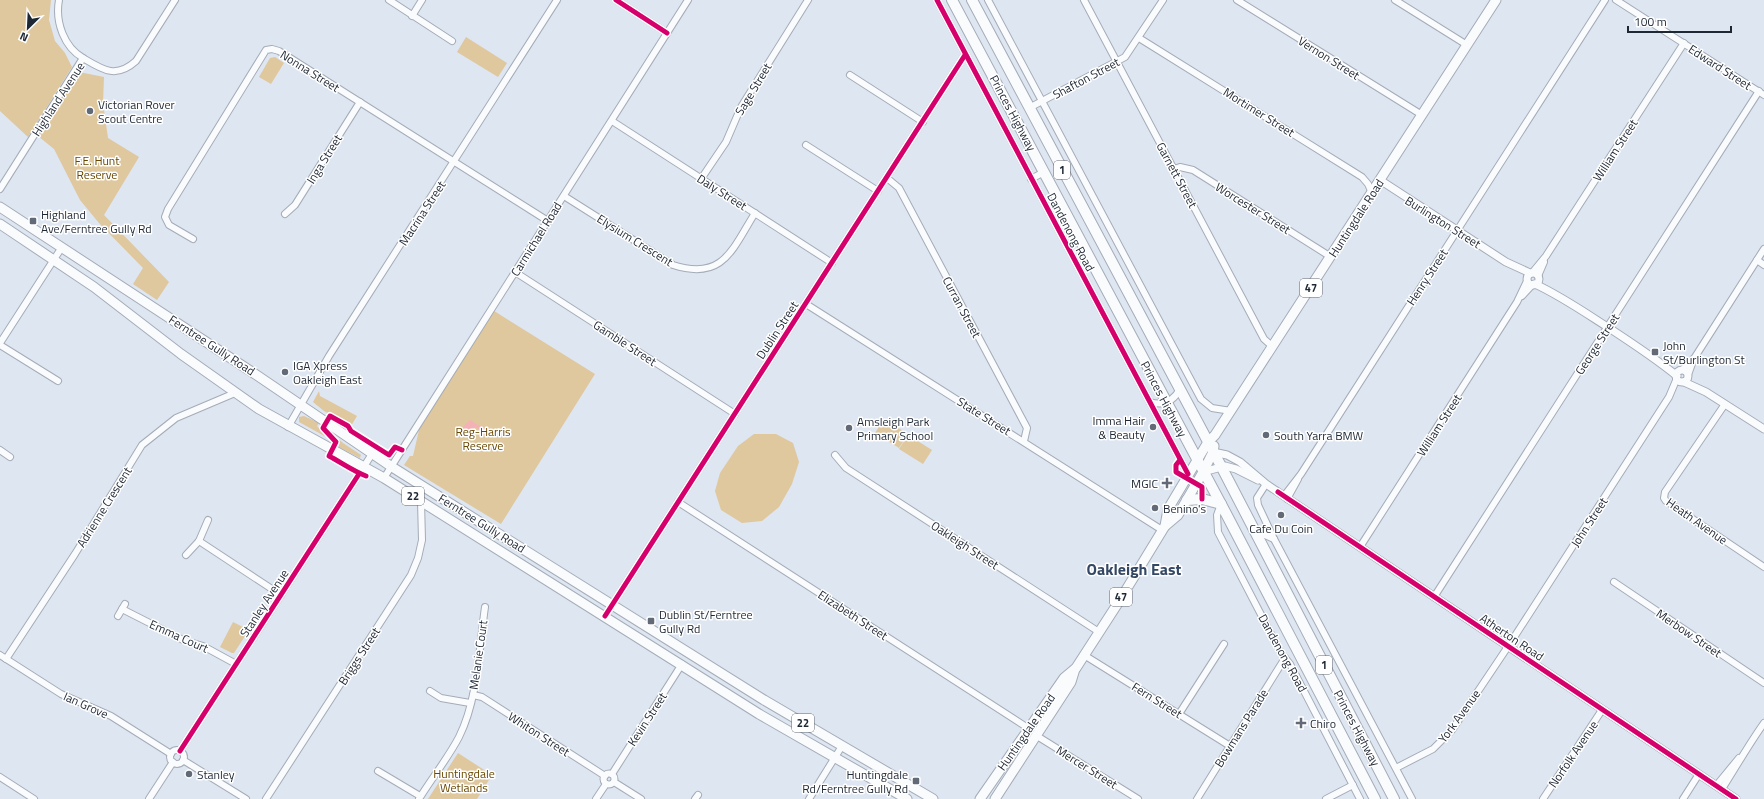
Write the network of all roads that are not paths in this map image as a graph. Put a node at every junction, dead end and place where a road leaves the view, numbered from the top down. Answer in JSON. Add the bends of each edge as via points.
{"nodes":[{"id":1,"x":59,"y":0,"type":"edge"},
{"id":2,"x":175,"y":0,"type":"edge"},
{"id":3,"x":389,"y":0,"type":"edge"},
{"id":4,"x":422,"y":0,"type":"edge"},
{"id":5,"x":557,"y":0,"type":"edge"},
{"id":6,"x":616,"y":0,"type":"edge"},
{"id":7,"x":688,"y":0,"type":"edge"},
{"id":8,"x":808,"y":0,"type":"edge"},
{"id":9,"x":936,"y":0,"type":"edge"},
{"id":10,"x":952,"y":0,"type":"edge"},
{"id":11,"x":972,"y":0,"type":"edge"},
{"id":12,"x":988,"y":0,"type":"edge"},
{"id":13,"x":1084,"y":0,"type":"edge"},
{"id":14,"x":1164,"y":0,"type":"edge"},
{"id":15,"x":1237,"y":0,"type":"edge"},
{"id":16,"x":1396,"y":0,"type":"edge"},
{"id":17,"x":1496,"y":0,"type":"edge"},
{"id":18,"x":1605,"y":0,"type":"edge"},
{"id":19,"x":1616,"y":0,"type":"edge"},
{"id":20,"x":412,"y":16,"type":"junction"},
{"id":21,"x":667,"y":33,"type":"junction"},
{"id":22,"x":1139,"y":38,"type":"junction"},
{"id":23,"x":452,"y":40,"type":"dead end"},
{"id":24,"x":1684,"y":43,"type":"junction"},
{"id":25,"x":1467,"y":45,"type":"junction"},
{"id":26,"x":965,"y":55,"type":"junction"},
{"id":27,"x":83,"y":58,"type":"junction"},
{"id":28,"x":1117,"y":62,"type":"junction"},
{"id":29,"x":850,"y":75,"type":"dead end"},
{"id":30,"x":1761,"y":93,"type":"edge"},
{"id":31,"x":1042,"y":101,"type":"junction"},
{"id":32,"x":360,"y":102,"type":"junction"},
{"id":33,"x":1029,"y":108,"type":"junction"},
{"id":34,"x":1422,"y":115,"type":"junction"},
{"id":35,"x":612,"y":121,"type":"junction"},
{"id":36,"x":923,"y":122,"type":"junction"},
{"id":37,"x":806,"y":145,"type":"dead end"},
{"id":38,"x":454,"y":162,"type":"junction"},
{"id":39,"x":1174,"y":169,"type":"junction"},
{"id":40,"x":1044,"y":172,"type":"junction"},
{"id":41,"x":887,"y":178,"type":"junction"},
{"id":42,"x":701,"y":179,"type":"junction"},
{"id":43,"x":1031,"y":179,"type":"junction"},
{"id":44,"x":1380,"y":180,"type":"junction"},
{"id":45,"x":0,"y":189,"type":"edge"},
{"id":46,"x":878,"y":191,"type":"junction"},
{"id":47,"x":1372,"y":192,"type":"junction"},
{"id":48,"x":564,"y":196,"type":"junction"},
{"id":49,"x":0,"y":207,"type":"edge"},
{"id":50,"x":755,"y":213,"type":"junction"},
{"id":51,"x":286,"y":214,"type":"dead end"},
{"id":52,"x":548,"y":221,"type":"junction"},
{"id":53,"x":0,"y":224,"type":"edge"},
{"id":54,"x":1457,"y":231,"type":"junction"},
{"id":55,"x":193,"y":239,"type":"dead end"},
{"id":56,"x":62,"y":247,"type":"junction"},
{"id":57,"x":1764,"y":249,"type":"edge"},
{"id":58,"x":1331,"y":256,"type":"junction"},
{"id":59,"x":54,"y":259,"type":"junction"},
{"id":60,"x":1757,"y":260,"type":"junction"},
{"id":61,"x":832,"y":263,"type":"junction"},
{"id":62,"x":1764,"y":265,"type":"edge"},
{"id":63,"x":515,"y":272,"type":"junction"},
{"id":64,"x":1533,"y":279,"type":"junction"},
{"id":65,"x":806,"y":304,"type":"junction"},
{"id":66,"x":1608,"y":327,"type":"junction"},
{"id":67,"x":0,"y":344,"type":"edge"},
{"id":68,"x":1273,"y":347,"type":"junction"},
{"id":69,"x":1682,"y":376,"type":"junction"},
{"id":70,"x":58,"y":381,"type":"dead end"},
{"id":71,"x":1180,"y":389,"type":"junction"},
{"id":72,"x":235,"y":394,"type":"junction"},
{"id":73,"x":1150,"y":402,"type":"junction"},
{"id":74,"x":1166,"y":403,"type":"junction"},
{"id":75,"x":1725,"y":404,"type":"junction"},
{"id":76,"x":300,"y":406,"type":"junction"},
{"id":77,"x":1231,"y":412,"type":"junction"},
{"id":78,"x":735,"y":414,"type":"junction"},
{"id":79,"x":288,"y":427,"type":"junction"},
{"id":80,"x":1764,"y":428,"type":"edge"},
{"id":81,"x":1215,"y":435,"type":"junction"},
{"id":82,"x":1024,"y":441,"type":"junction"},
{"id":83,"x":1208,"y":442,"type":"junction"},
{"id":84,"x":0,"y":450,"type":"edge"},
{"id":85,"x":1213,"y":452,"type":"junction"},
{"id":86,"x":372,"y":454,"type":"junction"},
{"id":87,"x":835,"y":455,"type":"dead end"},
{"id":88,"x":10,"y":457,"type":"dead end"},
{"id":89,"x":1197,"y":460,"type":"junction"},
{"id":90,"x":364,"y":466,"type":"junction"},
{"id":91,"x":1221,"y":466,"type":"junction"},
{"id":92,"x":392,"y":467,"type":"junction"},
{"id":93,"x":1203,"y":472,"type":"junction"},
{"id":94,"x":1188,"y":474,"type":"junction"},
{"id":95,"x":384,"y":478,"type":"junction"},
{"id":96,"x":1264,"y":483,"type":"junction"},
{"id":97,"x":1286,"y":497,"type":"junction"},
{"id":98,"x":1187,"y":500,"type":"junction"},
{"id":99,"x":421,"y":501,"type":"junction"},
{"id":100,"x":678,"y":502,"type":"junction"},
{"id":101,"x":1220,"y":504,"type":"junction"},
{"id":102,"x":208,"y":520,"type":"dead end"},
{"id":103,"x":1164,"y":528,"type":"junction"},
{"id":104,"x":1254,"y":531,"type":"junction"},
{"id":105,"x":1274,"y":539,"type":"junction"},
{"id":106,"x":199,"y":541,"type":"junction"},
{"id":107,"x":1360,"y":547,"type":"junction"},
{"id":108,"x":186,"y":554,"type":"dead end"},
{"id":109,"x":1764,"y":567,"type":"edge"},
{"id":110,"x":1614,"y":582,"type":"dead end"},
{"id":111,"x":281,"y":595,"type":"junction"},
{"id":112,"x":1434,"y":597,"type":"junction"},
{"id":113,"x":612,"y":605,"type":"junction"},
{"id":114,"x":485,"y":607,"type":"dead end"},
{"id":115,"x":118,"y":616,"type":"dead end"},
{"id":116,"x":605,"y":616,"type":"junction"},
{"id":117,"x":1099,"y":632,"type":"junction"},
{"id":118,"x":1224,"y":644,"type":"dead end"},
{"id":119,"x":1508,"y":646,"type":"junction"},
{"id":120,"x":1084,"y":654,"type":"junction"},
{"id":121,"x":0,"y":655,"type":"edge"},
{"id":122,"x":1285,"y":658,"type":"junction"},
{"id":123,"x":6,"y":659,"type":"junction"},
{"id":124,"x":236,"y":664,"type":"junction"},
{"id":125,"x":682,"y":664,"type":"junction"},
{"id":126,"x":1076,"y":668,"type":"junction"},
{"id":127,"x":1764,"y":683,"type":"edge"},
{"id":128,"x":430,"y":691,"type":"dead end"},
{"id":129,"x":473,"y":695,"type":"junction"},
{"id":130,"x":470,"y":703,"type":"junction"},
{"id":131,"x":1602,"y":710,"type":"junction"},
{"id":132,"x":1179,"y":714,"type":"junction"},
{"id":133,"x":1764,"y":722,"type":"edge"},
{"id":134,"x":1028,"y":728,"type":"junction"},
{"id":135,"x":1037,"y":736,"type":"junction"},
{"id":136,"x":842,"y":746,"type":"junction"},
{"id":137,"x":1230,"y":746,"type":"junction"},
{"id":138,"x":180,"y":751,"type":"junction"},
{"id":139,"x":172,"y":754,"type":"junction"},
{"id":140,"x":835,"y":758,"type":"junction"},
{"id":141,"x":183,"y":760,"type":"junction"},
{"id":142,"x":173,"y":762,"type":"junction"},
{"id":143,"x":1396,"y":768,"type":"junction"},
{"id":144,"x":378,"y":771,"type":"dead end"},
{"id":145,"x":612,"y":774,"type":"junction"},
{"id":146,"x":1699,"y":774,"type":"junction"},
{"id":147,"x":605,"y":776,"type":"junction"},
{"id":148,"x":0,"y":777,"type":"edge"},
{"id":149,"x":614,"y":782,"type":"junction"},
{"id":150,"x":606,"y":784,"type":"junction"},
{"id":151,"x":1353,"y":785,"type":"junction"},
{"id":152,"x":1719,"y":788,"type":"junction"},
{"id":153,"x":420,"y":798,"type":"edge"},
{"id":154,"x":34,"y":799,"type":"edge"},
{"id":155,"x":149,"y":799,"type":"edge"},
{"id":156,"x":246,"y":799,"type":"edge"},
{"id":157,"x":266,"y":799,"type":"edge"},
{"id":158,"x":596,"y":799,"type":"edge"},
{"id":159,"x":640,"y":799,"type":"edge"},
{"id":160,"x":809,"y":799,"type":"edge"},
{"id":161,"x":907,"y":799,"type":"edge"},
{"id":162,"x":933,"y":799,"type":"edge"},
{"id":163,"x":980,"y":799,"type":"edge"},
{"id":164,"x":996,"y":799,"type":"edge"},
{"id":165,"x":1138,"y":799,"type":"edge"},
{"id":166,"x":1197,"y":799,"type":"edge"},
{"id":167,"x":1326,"y":799,"type":"edge"},
{"id":168,"x":1360,"y":799,"type":"edge"},
{"id":169,"x":1375,"y":799,"type":"edge"},
{"id":170,"x":1394,"y":799,"type":"edge"},
{"id":171,"x":1412,"y":799,"type":"edge"},
{"id":172,"x":1543,"y":799,"type":"edge"},
{"id":173,"x":1683,"y":799,"type":"edge"},
{"id":174,"x":1736,"y":799,"type":"edge"}],
"edges":[{"from":1,"to":27,"type":"street","via":[[62,34],[75,54]]},
{"from":2,"to":27,"type":"street","name":"Highland Avenue","via":[[136,61],[130,66],[117,72],[104,71]]},
{"from":3,"to":20,"type":"street"},
{"from":4,"to":20,"type":"street"},
{"from":5,"to":38,"type":"street","name":"Macrina Street"},
{"from":6,"to":21,"type":"street"},
{"from":7,"to":21,"type":"street","name":"Carmichael Road"},
{"from":8,"to":42,"type":"street","name":"Sage Street","via":[[741,107],[726,142]]},
{"from":9,"to":26,"type":"street","name":"Dandenong Road"},
{"from":10,"to":40,"type":"highway","name":"Princes Highway","number":"1"},
{"from":11,"to":33,"type":"highway","name":"Princes Highway","number":"1"},
{"from":12,"to":31,"type":"street"},
{"from":13,"to":28,"type":"street","name":"Garnett Street"},
{"from":14,"to":22,"type":"street","name":"Shafton Street"},
{"from":15,"to":34,"type":"street","name":"Vernon Street"},
{"from":16,"to":25,"type":"street"},
{"from":17,"to":25,"type":"main road","name":"Huntingdale Road","number":"47"},
{"from":18,"to":54,"type":"street","name":"Henry Street"},
{"from":19,"to":24,"type":"street","name":"Edward Street"},
{"from":20,"to":23,"type":"street"},
{"from":21,"to":35,"type":"street","name":"Carmichael Road"},
{"from":22,"to":28,"type":"street","name":"Shafton Street","via":[[1128,55]]},
{"from":22,"to":47,"type":"street","name":"Mortimer Street","via":[[1362,177]]},
{"from":24,"to":30,"type":"street","name":"Edward Street"},
{"from":24,"to":64,"type":"street","name":"William Street"},
{"from":25,"to":34,"type":"main road","name":"Huntingdale Road","number":"47"},
{"from":26,"to":36,"type":"street","name":"Dublin Street"},
{"from":26,"to":43,"type":"street","name":"Dandenong Road"},
{"from":27,"to":45,"type":"street","name":"Highland Avenue"},
{"from":28,"to":31,"type":"street","name":"Shafton Street"},
{"from":28,"to":39,"type":"street","name":"Garnett Street"},
{"from":29,"to":36,"type":"street"},
{"from":30,"to":66,"type":"street","name":"George Street"},
{"from":31,"to":33,"type":"street","name":"Shafton Street"},
{"from":31,"to":77,"type":"street","via":[[1201,399],[1212,408]]},
{"from":32,"to":38,"type":"street","name":"Nonna Street"},
{"from":32,"to":51,"type":"street","name":"Inga Street"},
{"from":32,"to":55,"type":"street","name":"Nonna Street","via":[[279,51],[272,48],[266,50],[168,208],[165,217],[169,225]]},
{"from":33,"to":71,"type":"highway","name":"Princes Highway","number":"1"},
{"from":34,"to":44,"type":"main road","name":"Huntingdale Road","number":"47"},
{"from":35,"to":42,"type":"street","name":"Daly Street"},
{"from":35,"to":48,"type":"street","name":"Carmichael Road"},
{"from":36,"to":41,"type":"street","name":"Dublin Street"},
{"from":37,"to":46,"type":"street"},
{"from":38,"to":52,"type":"street","name":"Nonna Street"},
{"from":38,"to":76,"type":"street","name":"Macrina Street","via":[[329,356]]},
{"from":39,"to":58,"type":"street","name":"Worcester Street","via":[[1180,167],[1193,170]]},
{"from":39,"to":68,"type":"street","name":"Garnett Street","via":[[1264,338]]},
{"from":40,"to":43,"type":"street"},
{"from":40,"to":74,"type":"highway","name":"Princes Highway","number":"1"},
{"from":41,"to":46,"type":"street","name":"Dublin Street"},
{"from":41,"to":82,"type":"street","name":"Curran Street","via":[[899,188],[1027,428]]},
{"from":42,"to":50,"type":"street","name":"Daly Street"},
{"from":43,"to":73,"type":"street","name":"Dandenong Road"},
{"from":44,"to":47,"type":"main road","name":"Huntingdale Road","number":"47"},
{"from":44,"to":54,"type":"street","name":"Burlington Street"},
{"from":46,"to":61,"type":"street","name":"Dublin Street"},
{"from":47,"to":58,"type":"main road","name":"Huntingdale Road","number":"47"},
{"from":48,"to":50,"type":"street","name":"Elysium Crescent","via":[[673,265],[687,270],[713,267],[726,258]]},
{"from":48,"to":52,"type":"street","name":"Carmichael Road"},
{"from":49,"to":56,"type":"main road","name":"Ferntree Gully Road","number":"22"},
{"from":50,"to":61,"type":"street","name":"Daly Street"},
{"from":52,"to":63,"type":"street","name":"Carmichael Road"},
{"from":53,"to":59,"type":"main road","name":"Ferntree Gully Road","number":"22"},
{"from":54,"to":64,"type":"street","name":"Burlington Street"},
{"from":54,"to":97,"type":"street","name":"Henry Street"},
{"from":56,"to":59,"type":"street"},
{"from":56,"to":76,"type":"main road","name":"Ferntree Gully Road","number":"22"},
{"from":57,"to":60,"type":"street","name":"John Street"},
{"from":58,"to":68,"type":"main road","name":"Huntingdale Road","number":"47"},
{"from":59,"to":67,"type":"street"},
{"from":59,"to":72,"type":"main road","name":"Ferntree Gully Road","number":"22","via":[[94,286]]},
{"from":60,"to":62,"type":"street"},
{"from":60,"to":69,"type":"street","name":"John Street"},
{"from":61,"to":65,"type":"street","name":"Dublin Street"},
{"from":63,"to":78,"type":"street","name":"Gamble Street"},
{"from":63,"to":92,"type":"street","name":"Carmichael Road"},
{"from":64,"to":66,"type":"street","name":"Burlington Street"},
{"from":64,"to":107,"type":"street","name":"William Street"},
{"from":65,"to":78,"type":"street","name":"Dublin Street"},
{"from":65,"to":82,"type":"street","name":"State Street"},
{"from":66,"to":69,"type":"street","name":"Burlington Street"},
{"from":66,"to":112,"type":"street","name":"George Street"},
{"from":67,"to":70,"type":"street"},
{"from":68,"to":77,"type":"main road","name":"Huntingdale Road","number":"47"},
{"from":69,"to":75,"type":"street","name":"Burlington Street"},
{"from":69,"to":119,"type":"street","name":"John Street"},
{"from":71,"to":74,"type":"street"},
{"from":71,"to":83,"type":"highway","name":"Princes Highway","number":"1"},
{"from":72,"to":79,"type":"main road","name":"Ferntree Gully Road","number":"22"},
{"from":72,"to":123,"type":"street","name":"Adrienne Crescent","via":[[176,418],[142,445]]},
{"from":73,"to":74,"type":"street"},
{"from":73,"to":94,"type":"street","name":"Dandenong Road"},
{"from":74,"to":89,"type":"highway","name":"Princes Highway","number":"1"},
{"from":75,"to":80,"type":"street","name":"Burlington Street"},
{"from":75,"to":109,"type":"street","name":"Heath Avenue","via":[[1664,498]]},
{"from":76,"to":79,"type":"street","name":"Macrina Street"},
{"from":76,"to":86,"type":"main road","name":"Ferntree Gully Road","number":"22"},
{"from":77,"to":81,"type":"main road","name":"Huntingdale Road","number":"47"},
{"from":78,"to":100,"type":"street","name":"Dublin Street"},
{"from":79,"to":90,"type":"main road","name":"Ferntree Gully Road","number":"22"},
{"from":81,"to":83,"type":"main road","name":"Huntingdale Road","number":"47"},
{"from":81,"to":85,"type":"main road","name":"Huntingdale Road","number":"47"},
{"from":82,"to":103,"type":"street","name":"State Street"},
{"from":83,"to":85,"type":"highway","name":"Princes Highway","number":"1"},
{"from":83,"to":89,"type":"main road","name":"Huntingdale Road","number":"47"},
{"from":84,"to":88,"type":"street"},
{"from":85,"to":91,"type":"highway","name":"Princes Highway","number":"1"},
{"from":85,"to":93,"type":"main road","name":"Huntingdale Road","number":"47"},
{"from":85,"to":96,"type":"street","name":"Atherton Road","via":[[1227,455],[1240,462]]},
{"from":86,"to":90,"type":"street","name":"Stanley Avenue"},
{"from":86,"to":92,"type":"main road","name":"Ferntree Gully Road","number":"22"},
{"from":87,"to":117,"type":"street","name":"Oakleigh Street","via":[[846,468]]},
{"from":89,"to":93,"type":"highway","name":"Princes Highway","number":"1"},
{"from":89,"to":94,"type":"main road","name":"Huntingdale Road","number":"47"},
{"from":90,"to":95,"type":"main road","name":"Ferntree Gully Road","number":"22"},
{"from":90,"to":111,"type":"street","name":"Stanley Avenue"},
{"from":91,"to":93,"type":"street"},
{"from":91,"to":96,"type":"street","name":"Atherton Road","via":[[1236,469]]},
{"from":91,"to":104,"type":"highway","name":"Princes Highway","number":"1"},
{"from":92,"to":95,"type":"street","name":"Carmichael Road"},
{"from":92,"to":113,"type":"main road","name":"Ferntree Gully Road","number":"22"},
{"from":93,"to":98,"type":"main road","name":"Huntingdale Road","number":"47"},
{"from":93,"to":101,"type":"highway","name":"Princes Highway","number":"1"},
{"from":94,"to":103,"type":"main road","name":"Huntingdale Road","number":"47","via":[[1168,509]]},
{"from":95,"to":99,"type":"main road","name":"Ferntree Gully Road","number":"22"},
{"from":96,"to":97,"type":"street","name":"Atherton Road"},
{"from":96,"to":105,"type":"street","via":[[1256,500]]},
{"from":97,"to":107,"type":"street","name":"Atherton Road"},
{"from":98,"to":101,"type":"highway","via":[[1202,499]]},
{"from":98,"to":103,"type":"main road","name":"Huntingdale Road","number":"47"},
{"from":99,"to":116,"type":"main road","name":"Ferntree Gully Road","number":"22"},
{"from":99,"to":157,"type":"street","name":"Briggs Street","via":[[422,540],[411,575]]},
{"from":100,"to":113,"type":"street","name":"Dublin Street"},
{"from":100,"to":134,"type":"street","name":"Elizabeth Street"},
{"from":101,"to":122,"type":"street","name":"Dandenong Road","via":[[1217,515],[1218,532]]},
{"from":101,"to":169,"type":"highway","name":"Princes Highway","number":"1"},
{"from":102,"to":106,"type":"street"},
{"from":103,"to":117,"type":"main road","name":"Huntingdale Road","number":"47"},
{"from":104,"to":105,"type":"street"},
{"from":104,"to":170,"type":"highway","name":"Princes Highway","number":"1"},
{"from":105,"to":143,"type":"street"},
{"from":106,"to":108,"type":"street"},
{"from":106,"to":111,"type":"street"},
{"from":107,"to":112,"type":"street","name":"Atherton Road"},
{"from":110,"to":127,"type":"street","name":"Merbow Street"},
{"from":111,"to":124,"type":"street","name":"Stanley Avenue"},
{"from":112,"to":119,"type":"street","name":"Atherton Road"},
{"from":113,"to":116,"type":"street","name":"Dublin Street"},
{"from":113,"to":136,"type":"main road","name":"Ferntree Gully Road","number":"22"},
{"from":114,"to":129,"type":"street","name":"Melanie Court"},
{"from":115,"to":124,"type":"street","name":"Emma Court","via":[[124,606],[183,640],[203,646]]},
{"from":116,"to":125,"type":"main road","name":"Ferntree Gully Road","number":"22"},
{"from":117,"to":120,"type":"main road","name":"Huntingdale Road","number":"47"},
{"from":118,"to":132,"type":"street"},
{"from":119,"to":131,"type":"street","name":"Atherton Road"},
{"from":119,"to":143,"type":"street","name":"York Avenue","via":[[1448,735],[1433,749]]},
{"from":120,"to":126,"type":"main road","name":"Huntingdale Road","number":"47"},
{"from":120,"to":132,"type":"street","name":"Fern Street"},
{"from":121,"to":123,"type":"street","name":"Ian Grove"},
{"from":122,"to":137,"type":"street","name":"Bowmans Parade"},
{"from":122,"to":151,"type":"street","name":"Dandenong Road"},
{"from":123,"to":139,"type":"street","name":"Ian Grove","via":[[61,694],[111,716]]},
{"from":124,"to":138,"type":"street","name":"Stanley Avenue"},
{"from":125,"to":140,"type":"main road","name":"Ferntree Gully Road","number":"22","via":[[759,714]]},
{"from":125,"to":145,"type":"street","name":"Kevin Street"},
{"from":126,"to":134,"type":"main road","name":"Huntingdale Road","number":"47","via":[[1064,678]]},
{"from":126,"to":135,"type":"main road","name":"Huntingdale Road","number":"47","via":[[1071,682]]},
{"from":128,"to":130,"type":"street","via":[[441,698]]},
{"from":129,"to":130,"type":"street","name":"Melanie Court"},
{"from":129,"to":147,"type":"street","name":"Whiton Street","via":[[482,697]]},
{"from":130,"to":153,"type":"street","name":"Melanie Court","via":[[458,738]]},
{"from":131,"to":146,"type":"street","name":"Atherton Road"},
{"from":131,"to":172,"type":"street","name":"Norfolk Avenue"},
{"from":132,"to":137,"type":"street","name":"Fern Street"},
{"from":133,"to":152,"type":"street","via":[[1737,766]]},
{"from":134,"to":163,"type":"main road","name":"Huntingdale Road","number":"47"},
{"from":135,"to":164,"type":"main road","name":"Huntingdale Road","number":"47"},
{"from":135,"to":165,"type":"street","name":"Mercer Street"},
{"from":136,"to":140,"type":"street"},
{"from":136,"to":162,"type":"main road","name":"Ferntree Gully Road","number":"22"},
{"from":137,"to":166,"type":"street","name":"Bowmans Parade"},
{"from":138,"to":139,"type":"street","via":[[174,751]]},
{"from":138,"to":141,"type":"street"},
{"from":139,"to":142,"type":"street"},
{"from":140,"to":160,"type":"street"},
{"from":140,"to":161,"type":"main road","name":"Ferntree Gully Road","number":"22"},
{"from":141,"to":142,"type":"street"},
{"from":141,"to":156,"type":"street"},
{"from":142,"to":155,"type":"street"},
{"from":143,"to":171,"type":"street"},
{"from":144,"to":153,"type":"street"},
{"from":145,"to":147,"type":"street"},
{"from":145,"to":149,"type":"street"},
{"from":146,"to":152,"type":"street","name":"Atherton Road"},
{"from":146,"to":173,"type":"street"},
{"from":147,"to":150,"type":"street"},
{"from":148,"to":154,"type":"street"},
{"from":149,"to":150,"type":"street"},
{"from":149,"to":159,"type":"street"},
{"from":150,"to":158,"type":"street"},
{"from":151,"to":167,"type":"street"},
{"from":151,"to":168,"type":"street","name":"Dandenong Road"},
{"from":152,"to":174,"type":"street","name":"Atherton Road"}]}
